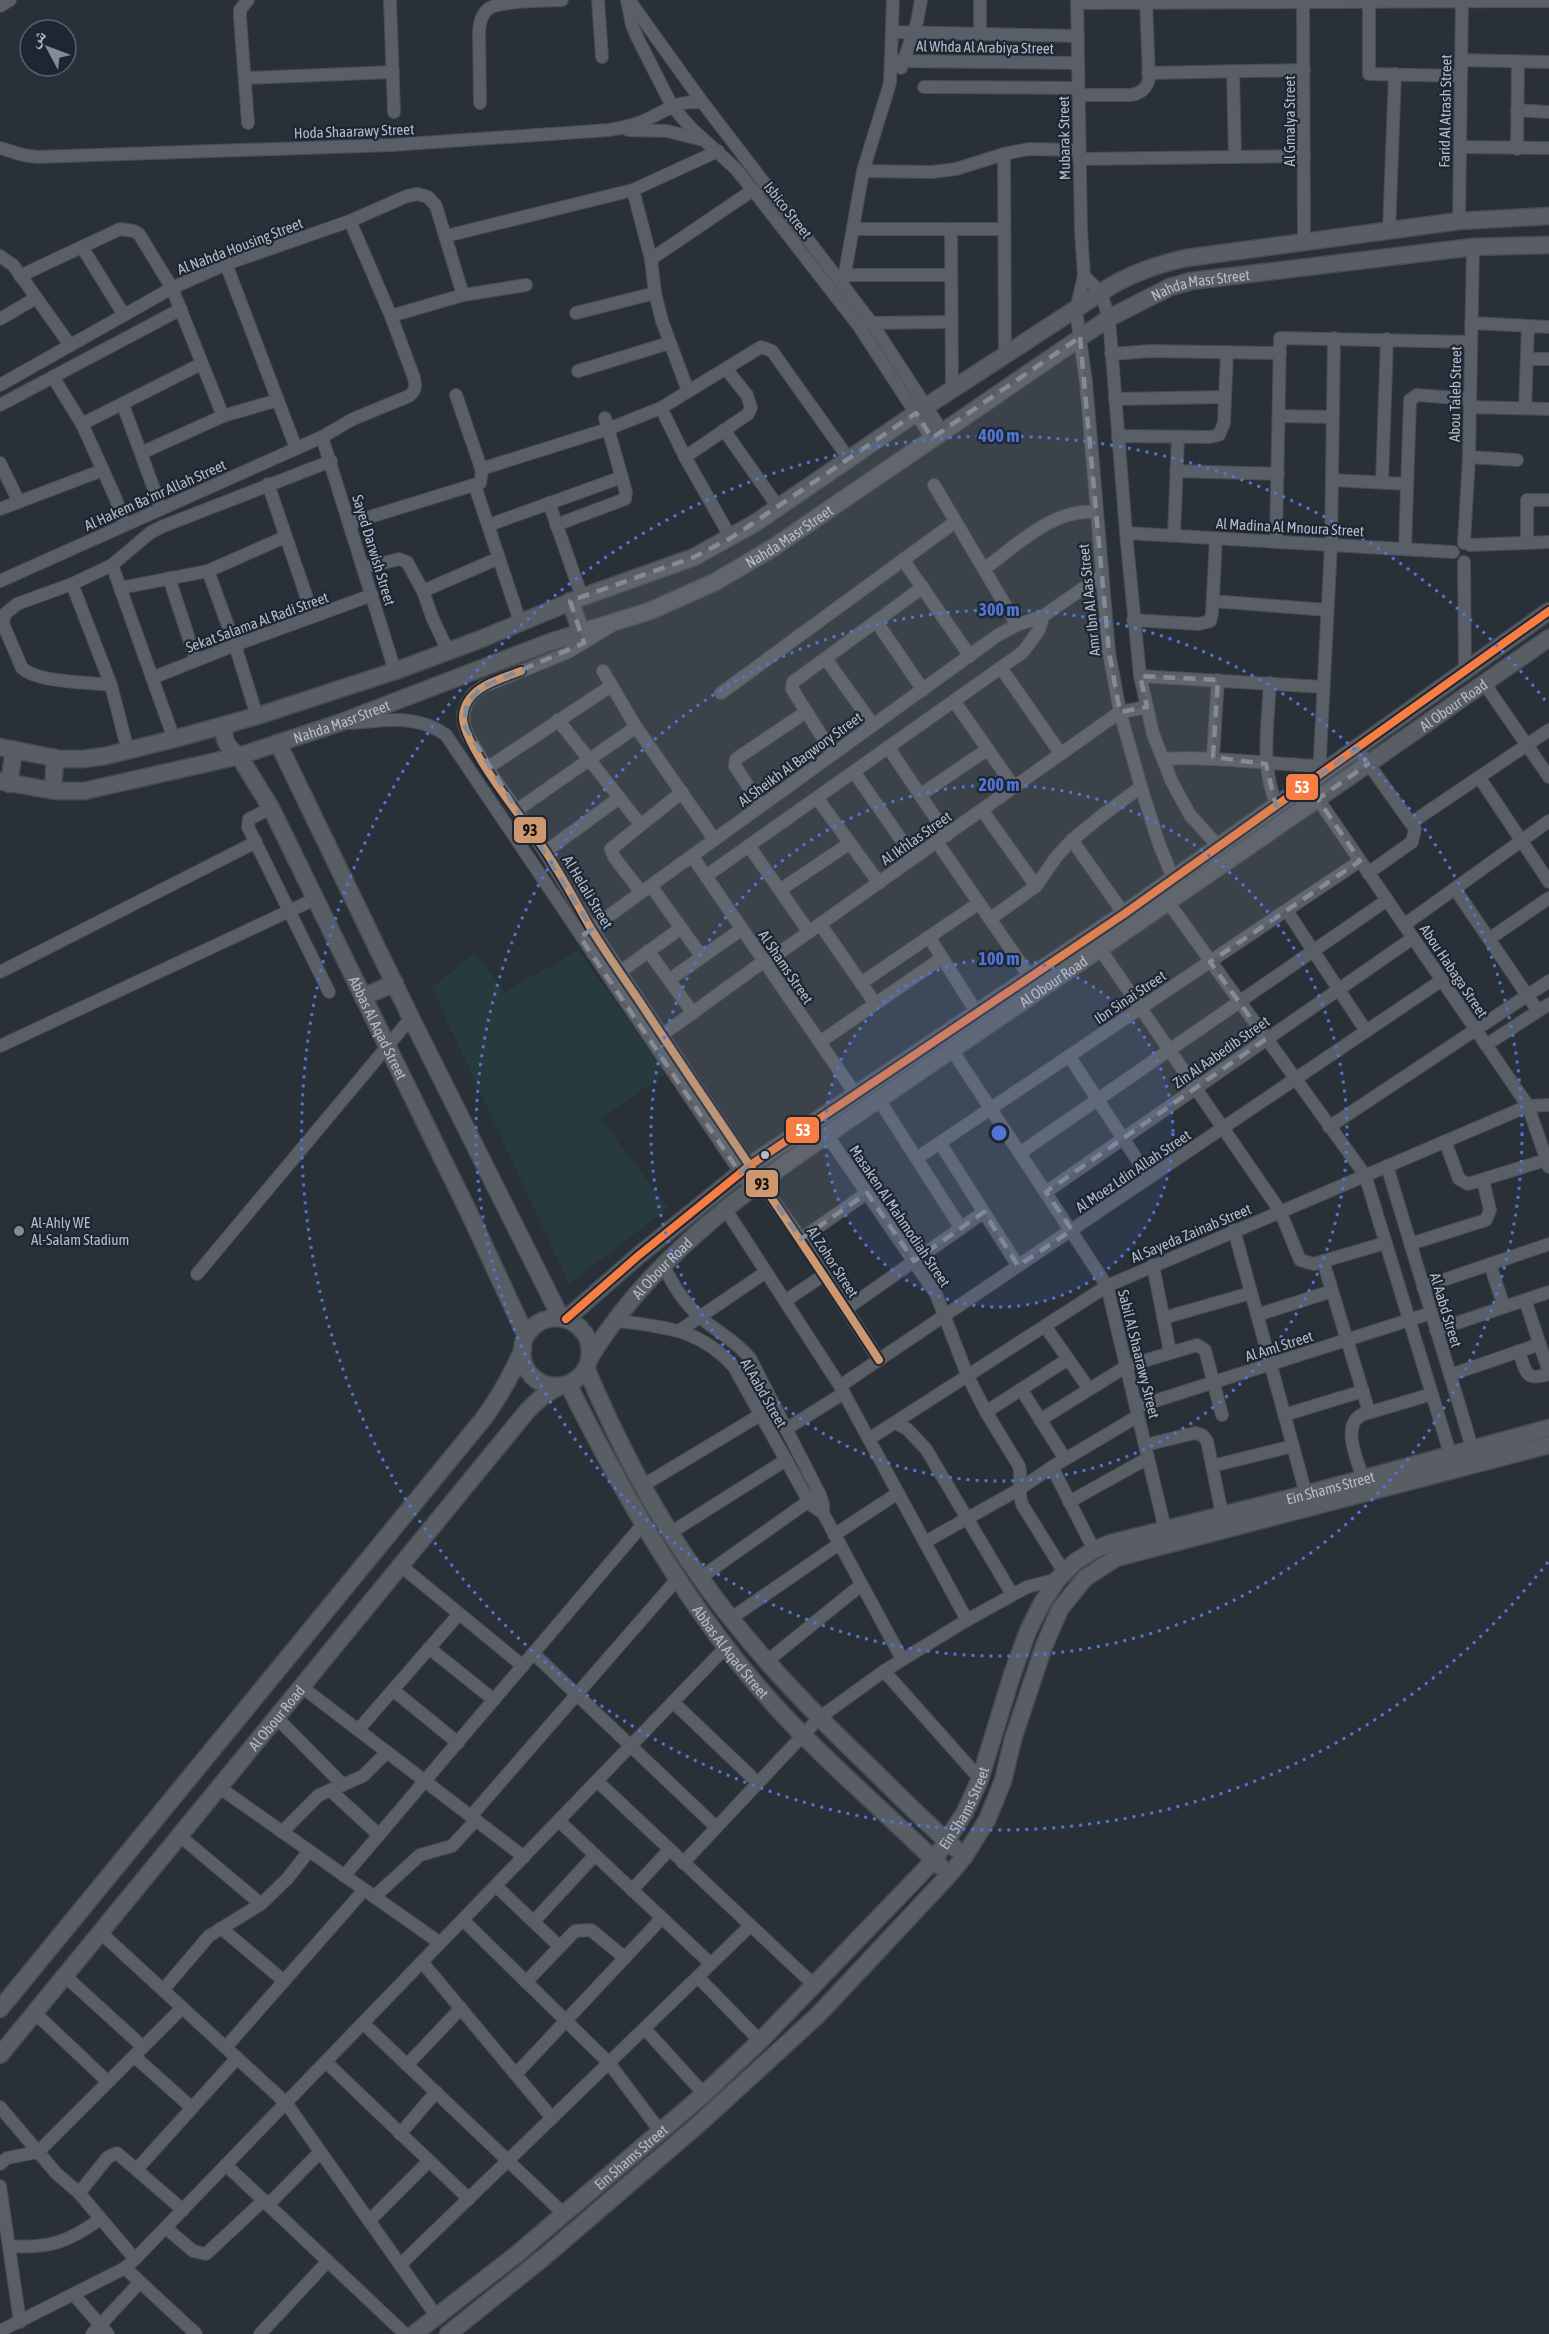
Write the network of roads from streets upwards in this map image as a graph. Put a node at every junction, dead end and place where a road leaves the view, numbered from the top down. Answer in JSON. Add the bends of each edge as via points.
{"nodes":[{"id":1,"x":10,"y":0,"type":"edge"},
{"id":2,"x":248,"y":0,"type":"edge"},
{"id":3,"x":390,"y":0,"type":"edge"},
{"id":4,"x":562,"y":0,"type":"edge"},
{"id":5,"x":598,"y":0,"type":"edge"},
{"id":6,"x":628,"y":0,"type":"edge"},
{"id":7,"x":893,"y":0,"type":"edge"},
{"id":8,"x":921,"y":0,"type":"edge"},
{"id":9,"x":980,"y":0,"type":"edge"},
{"id":10,"x":1077,"y":1,"type":"edge"},
{"id":11,"x":1146,"y":1,"type":"edge"},
{"id":12,"x":1234,"y":1,"type":"edge"},
{"id":13,"x":1306,"y":1,"type":"edge"},
{"id":14,"x":1369,"y":1,"type":"edge"},
{"id":15,"x":1462,"y":1,"type":"edge"},
{"id":16,"x":1523,"y":1,"type":"edge"},
{"id":17,"x":1549,"y":1,"type":"edge"},
{"id":18,"x":0,"y":6,"type":"edge"},
{"id":19,"x":892,"y":32,"type":"junction"},
{"id":20,"x":913,"y":34,"type":"junction"},
{"id":21,"x":980,"y":35,"type":"junction"},
{"id":22,"x":1078,"y":36,"type":"junction"},
{"id":23,"x":602,"y":57,"type":"dead end"},
{"id":24,"x":1461,"y":60,"type":"junction"},
{"id":25,"x":898,"y":61,"type":"junction"},
{"id":26,"x":1518,"y":62,"type":"junction"},
{"id":27,"x":1549,"y":62,"type":"edge"},
{"id":28,"x":1078,"y":63,"type":"junction"},
{"id":29,"x":1304,"y":70,"type":"junction"},
{"id":30,"x":1233,"y":71,"type":"junction"},
{"id":31,"x":393,"y":72,"type":"junction"},
{"id":32,"x":1148,"y":73,"type":"junction"},
{"id":33,"x":1395,"y":74,"type":"junction"},
{"id":34,"x":1461,"y":76,"type":"junction"},
{"id":35,"x":244,"y":78,"type":"junction"},
{"id":36,"x":924,"y":87,"type":"dead end"},
{"id":37,"x":1078,"y":92,"type":"junction"},
{"id":38,"x":480,"y":103,"type":"dead end"},
{"id":39,"x":704,"y":103,"type":"junction"},
{"id":40,"x":672,"y":106,"type":"junction"},
{"id":41,"x":1517,"y":110,"type":"junction"},
{"id":42,"x":394,"y":112,"type":"dead end"},
{"id":43,"x":1549,"y":112,"type":"edge"},
{"id":44,"x":248,"y":123,"type":"dead end"},
{"id":45,"x":609,"y":130,"type":"junction"},
{"id":46,"x":706,"y":141,"type":"junction"},
{"id":47,"x":1460,"y":147,"type":"junction"},
{"id":48,"x":0,"y":148,"type":"edge"},
{"id":49,"x":1549,"y":148,"type":"edge"},
{"id":50,"x":1517,"y":149,"type":"junction"},
{"id":51,"x":718,"y":152,"type":"junction"},
{"id":52,"x":1004,"y":154,"type":"junction"},
{"id":53,"x":1079,"y":154,"type":"junction"},
{"id":54,"x":1304,"y":156,"type":"junction"},
{"id":55,"x":1235,"y":157,"type":"junction"},
{"id":56,"x":864,"y":171,"type":"junction"},
{"id":57,"x":633,"y":190,"type":"junction"},
{"id":58,"x":753,"y":190,"type":"junction"},
{"id":59,"x":1549,"y":216,"type":"edge"},
{"id":60,"x":350,"y":221,"type":"junction"},
{"id":61,"x":1459,"y":221,"type":"junction"},
{"id":62,"x":853,"y":229,"type":"junction"},
{"id":63,"x":951,"y":229,"type":"junction"},
{"id":64,"x":1004,"y":229,"type":"junction"},
{"id":65,"x":1389,"y":231,"type":"junction"},
{"id":66,"x":446,"y":236,"type":"junction"},
{"id":67,"x":1304,"y":241,"type":"junction"},
{"id":68,"x":1549,"y":245,"type":"edge"},
{"id":69,"x":82,"y":247,"type":"junction"},
{"id":70,"x":1473,"y":247,"type":"junction"},
{"id":71,"x":0,"y":256,"type":"edge"},
{"id":72,"x":651,"y":259,"type":"junction"},
{"id":73,"x":226,"y":264,"type":"junction"},
{"id":74,"x":951,"y":275,"type":"junction"},
{"id":75,"x":20,"y":276,"type":"junction"},
{"id":76,"x":1084,"y":276,"type":"junction"},
{"id":77,"x":844,"y":279,"type":"junction"},
{"id":78,"x":526,"y":285,"type":"dead end"},
{"id":79,"x":172,"y":288,"type":"junction"},
{"id":80,"x":655,"y":293,"type":"junction"},
{"id":81,"x":1101,"y":293,"type":"junction"},
{"id":82,"x":463,"y":295,"type":"junction"},
{"id":83,"x":36,"y":298,"type":"junction"},
{"id":84,"x":180,"y":309,"type":"junction"},
{"id":85,"x":1076,"y":310,"type":"junction"},
{"id":86,"x":576,"y":313,"type":"dead end"},
{"id":87,"x":124,"y":315,"type":"junction"},
{"id":88,"x":391,"y":316,"type":"junction"},
{"id":89,"x":1109,"y":318,"type":"junction"},
{"id":90,"x":0,"y":319,"type":"edge"},
{"id":91,"x":871,"y":322,"type":"junction"},
{"id":92,"x":951,"y":322,"type":"junction"},
{"id":93,"x":1472,"y":323,"type":"junction"},
{"id":94,"x":858,"y":325,"type":"junction"},
{"id":95,"x":1528,"y":326,"type":"junction"},
{"id":96,"x":1549,"y":327,"type":"edge"},
{"id":97,"x":1080,"y":337,"type":"junction"},
{"id":98,"x":1334,"y":338,"type":"junction"},
{"id":99,"x":1387,"y":339,"type":"junction"},
{"id":100,"x":1471,"y":342,"type":"junction"},
{"id":101,"x":669,"y":343,"type":"junction"},
{"id":102,"x":70,"y":345,"type":"junction"},
{"id":103,"x":1227,"y":352,"type":"junction"},
{"id":104,"x":1280,"y":353,"type":"junction"},
{"id":105,"x":1112,"y":354,"type":"junction"},
{"id":106,"x":1005,"y":356,"type":"junction"},
{"id":107,"x":1527,"y":359,"type":"junction"},
{"id":108,"x":1549,"y":359,"type":"edge"},
{"id":109,"x":201,"y":364,"type":"junction"},
{"id":110,"x":726,"y":369,"type":"junction"},
{"id":111,"x":578,"y":371,"type":"dead end"},
{"id":112,"x":53,"y":377,"type":"junction"},
{"id":113,"x":0,"y":385,"type":"edge"},
{"id":114,"x":952,"y":389,"type":"junction"},
{"id":115,"x":688,"y":391,"type":"junction"},
{"id":116,"x":456,"y":395,"type":"dead end"},
{"id":117,"x":1225,"y":397,"type":"junction"},
{"id":118,"x":1115,"y":399,"type":"junction"},
{"id":119,"x":278,"y":400,"type":"junction"},
{"id":120,"x":1470,"y":403,"type":"junction"},
{"id":121,"x":0,"y":405,"type":"edge"},
{"id":122,"x":123,"y":405,"type":"junction"},
{"id":123,"x":661,"y":408,"type":"junction"},
{"id":124,"x":1525,"y":408,"type":"junction"},
{"id":125,"x":1549,"y":409,"type":"edge"},
{"id":126,"x":921,"y":410,"type":"junction"},
{"id":127,"x":223,"y":416,"type":"junction"},
{"id":128,"x":1279,"y":416,"type":"junction"},
{"id":129,"x":1333,"y":417,"type":"junction"},
{"id":130,"x":607,"y":423,"type":"junction"},
{"id":131,"x":82,"y":424,"type":"junction"},
{"id":132,"x":724,"y":430,"type":"junction"},
{"id":133,"x":937,"y":435,"type":"junction"},
{"id":134,"x":1118,"y":436,"type":"junction"},
{"id":135,"x":1178,"y":436,"type":"junction"},
{"id":136,"x":322,"y":437,"type":"junction"},
{"id":137,"x":297,"y":448,"type":"junction"},
{"id":138,"x":141,"y":453,"type":"junction"},
{"id":139,"x":1469,"y":457,"type":"junction"},
{"id":140,"x":685,"y":458,"type":"junction"},
{"id":141,"x":849,"y":459,"type":"junction"},
{"id":142,"x":1517,"y":460,"type":"dead end"},
{"id":143,"x":331,"y":461,"type":"junction"},
{"id":144,"x":0,"y":464,"type":"edge"},
{"id":145,"x":481,"y":469,"type":"junction"},
{"id":146,"x":103,"y":470,"type":"junction"},
{"id":147,"x":1176,"y":471,"type":"junction"},
{"id":148,"x":1278,"y":474,"type":"junction"},
{"id":149,"x":622,"y":477,"type":"junction"},
{"id":150,"x":1332,"y":480,"type":"junction"},
{"id":151,"x":1382,"y":482,"type":"junction"},
{"id":152,"x":268,"y":484,"type":"junction"},
{"id":153,"x":1407,"y":484,"type":"junction"},
{"id":154,"x":934,"y":485,"type":"dead end"},
{"id":155,"x":475,"y":486,"type":"junction"},
{"id":156,"x":1549,"y":500,"type":"edge"},
{"id":157,"x":19,"y":502,"type":"junction"},
{"id":158,"x":549,"y":503,"type":"junction"},
{"id":159,"x":778,"y":507,"type":"junction"},
{"id":160,"x":161,"y":508,"type":"junction"},
{"id":161,"x":0,"y":509,"type":"edge"},
{"id":162,"x":1096,"y":512,"type":"junction"},
{"id":163,"x":955,"y":522,"type":"junction"},
{"id":164,"x":350,"y":523,"type":"junction"},
{"id":165,"x":125,"y":525,"type":"junction"},
{"id":166,"x":489,"y":525,"type":"junction"},
{"id":167,"x":556,"y":525,"type":"junction"},
{"id":168,"x":1126,"y":532,"type":"junction"},
{"id":169,"x":1174,"y":535,"type":"junction"},
{"id":170,"x":285,"y":537,"type":"junction"},
{"id":171,"x":731,"y":538,"type":"junction"},
{"id":172,"x":1216,"y":538,"type":"junction"},
{"id":173,"x":1276,"y":542,"type":"junction"},
{"id":174,"x":1549,"y":542,"type":"edge"},
{"id":175,"x":1527,"y":543,"type":"junction"},
{"id":176,"x":1467,"y":544,"type":"junction"},
{"id":177,"x":1331,"y":545,"type":"junction"},
{"id":178,"x":1405,"y":549,"type":"junction"},
{"id":179,"x":1453,"y":552,"type":"junction"},
{"id":180,"x":500,"y":558,"type":"junction"},
{"id":181,"x":903,"y":560,"type":"junction"},
{"id":182,"x":1464,"y":562,"type":"junction"},
{"id":183,"x":112,"y":565,"type":"junction"},
{"id":184,"x":363,"y":568,"type":"junction"},
{"id":185,"x":984,"y":569,"type":"junction"},
{"id":186,"x":208,"y":571,"type":"junction"},
{"id":187,"x":1101,"y":576,"type":"junction"},
{"id":188,"x":168,"y":578,"type":"junction"},
{"id":189,"x":0,"y":580,"type":"edge"},
{"id":190,"x":72,"y":584,"type":"junction"},
{"id":191,"x":923,"y":587,"type":"junction"},
{"id":192,"x":120,"y":588,"type":"junction"},
{"id":193,"x":423,"y":591,"type":"junction"},
{"id":194,"x":372,"y":595,"type":"junction"},
{"id":195,"x":576,"y":599,"type":"junction"},
{"id":196,"x":1213,"y":601,"type":"junction"},
{"id":197,"x":1328,"y":610,"type":"junction"},
{"id":198,"x":1549,"y":611,"type":"edge"},
{"id":199,"x":542,"y":614,"type":"junction"},
{"id":200,"x":314,"y":616,"type":"junction"},
{"id":201,"x":1043,"y":616,"type":"junction"},
{"id":202,"x":622,"y":619,"type":"junction"},
{"id":203,"x":1133,"y":620,"type":"junction"},
{"id":204,"x":876,"y":621,"type":"junction"},
{"id":205,"x":520,"y":622,"type":"junction"},
{"id":206,"x":1017,"y":625,"type":"junction"},
{"id":207,"x":581,"y":632,"type":"junction"},
{"id":208,"x":1549,"y":638,"type":"edge"},
{"id":209,"x":550,"y":642,"type":"junction"},
{"id":210,"x":235,"y":645,"type":"junction"},
{"id":211,"x":448,"y":651,"type":"junction"},
{"id":212,"x":970,"y":656,"type":"junction"},
{"id":213,"x":826,"y":659,"type":"junction"},
{"id":214,"x":196,"y":660,"type":"junction"},
{"id":215,"x":1002,"y":668,"type":"junction"},
{"id":216,"x":1465,"y":669,"type":"junction"},
{"id":217,"x":395,"y":671,"type":"junction"},
{"id":218,"x":603,"y":672,"type":"dead end"},
{"id":219,"x":1140,"y":676,"type":"junction"},
{"id":220,"x":152,"y":678,"type":"junction"},
{"id":221,"x":1218,"y":680,"type":"junction"},
{"id":222,"x":1270,"y":683,"type":"junction"},
{"id":223,"x":1484,"y":683,"type":"junction"},
{"id":224,"x":111,"y":685,"type":"junction"},
{"id":225,"x":611,"y":686,"type":"junction"},
{"id":226,"x":1323,"y":687,"type":"junction"},
{"id":227,"x":923,"y":690,"type":"junction"},
{"id":228,"x":721,"y":693,"type":"dead end"},
{"id":229,"x":954,"y":701,"type":"junction"},
{"id":230,"x":1147,"y":706,"type":"junction"},
{"id":231,"x":806,"y":712,"type":"junction"},
{"id":232,"x":1120,"y":712,"type":"junction"},
{"id":233,"x":257,"y":716,"type":"junction"},
{"id":234,"x":558,"y":720,"type":"junction"},
{"id":235,"x":339,"y":723,"type":"junction"},
{"id":236,"x":225,"y":725,"type":"junction"},
{"id":237,"x":873,"y":725,"type":"junction"},
{"id":238,"x":636,"y":727,"type":"junction"},
{"id":239,"x":1549,"y":730,"type":"edge"},
{"id":240,"x":174,"y":739,"type":"junction"},
{"id":241,"x":278,"y":743,"type":"junction"},
{"id":242,"x":1527,"y":744,"type":"junction"},
{"id":243,"x":888,"y":747,"type":"junction"},
{"id":244,"x":1357,"y":747,"type":"junction"},
{"id":245,"x":7,"y":748,"type":"edge"},
{"id":246,"x":988,"y":749,"type":"junction"},
{"id":247,"x":128,"y":751,"type":"junction"},
{"id":248,"x":833,"y":754,"type":"junction"},
{"id":249,"x":1061,"y":754,"type":"junction"},
{"id":250,"x":239,"y":756,"type":"junction"},
{"id":251,"x":1213,"y":757,"type":"junction"},
{"id":252,"x":55,"y":758,"type":"junction"},
{"id":253,"x":1163,"y":759,"type":"junction"},
{"id":254,"x":589,"y":760,"type":"junction"},
{"id":255,"x":1266,"y":764,"type":"junction"},
{"id":256,"x":1368,"y":764,"type":"junction"},
{"id":257,"x":487,"y":768,"type":"junction"},
{"id":258,"x":1319,"y":770,"type":"junction"},
{"id":259,"x":854,"y":772,"type":"junction"},
{"id":260,"x":1479,"y":777,"type":"junction"},
{"id":261,"x":1549,"y":777,"type":"edge"},
{"id":262,"x":4,"y":782,"type":"edge"},
{"id":263,"x":1014,"y":787,"type":"junction"},
{"id":264,"x":1141,"y":788,"type":"junction"},
{"id":265,"x":52,"y":790,"type":"junction"},
{"id":266,"x":682,"y":792,"type":"junction"},
{"id":267,"x":920,"y":795,"type":"junction"},
{"id":268,"x":619,"y":798,"type":"junction"},
{"id":269,"x":817,"y":798,"type":"junction"},
{"id":270,"x":1318,"y":799,"type":"junction"},
{"id":271,"x":1277,"y":805,"type":"junction"},
{"id":272,"x":761,"y":806,"type":"junction"},
{"id":273,"x":271,"y":808,"type":"junction"},
{"id":274,"x":517,"y":810,"type":"junction"},
{"id":275,"x":982,"y":810,"type":"junction"},
{"id":276,"x":1549,"y":821,"type":"edge"},
{"id":277,"x":1412,"y":822,"type":"junction"},
{"id":278,"x":640,"y":824,"type":"junction"},
{"id":279,"x":942,"y":838,"type":"junction"},
{"id":280,"x":714,"y":839,"type":"junction"},
{"id":281,"x":1072,"y":840,"type":"junction"},
{"id":282,"x":1521,"y":841,"type":"junction"},
{"id":283,"x":256,"y":842,"type":"junction"},
{"id":284,"x":850,"y":843,"type":"junction"},
{"id":285,"x":749,"y":846,"type":"junction"},
{"id":286,"x":1219,"y":847,"type":"junction"},
{"id":287,"x":546,"y":852,"type":"junction"},
{"id":288,"x":692,"y":856,"type":"junction"},
{"id":289,"x":914,"y":858,"type":"junction"},
{"id":290,"x":1360,"y":861,"type":"junction"},
{"id":291,"x":1368,"y":873,"type":"junction"},
{"id":292,"x":706,"y":876,"type":"junction"},
{"id":293,"x":1173,"y":878,"type":"junction"},
{"id":294,"x":1549,"y":882,"type":"edge"},
{"id":295,"x":879,"y":883,"type":"junction"},
{"id":296,"x":1036,"y":886,"type":"junction"},
{"id":297,"x":646,"y":889,"type":"junction"},
{"id":298,"x":1455,"y":889,"type":"junction"},
{"id":299,"x":780,"y":890,"type":"junction"},
{"id":300,"x":1549,"y":898,"type":"edge"},
{"id":301,"x":315,"y":899,"type":"junction"},
{"id":302,"x":1387,"y":900,"type":"junction"},
{"id":303,"x":1168,"y":902,"type":"junction"},
{"id":304,"x":980,"y":903,"type":"junction"},
{"id":305,"x":289,"y":911,"type":"junction"},
{"id":306,"x":1287,"y":911,"type":"junction"},
{"id":307,"x":1124,"y":914,"type":"junction"},
{"id":308,"x":990,"y":919,"type":"junction"},
{"id":309,"x":820,"y":924,"type":"junction"},
{"id":310,"x":1404,"y":925,"type":"junction"},
{"id":311,"x":681,"y":928,"type":"junction"},
{"id":312,"x":592,"y":929,"type":"junction"},
{"id":313,"x":742,"y":929,"type":"junction"},
{"id":314,"x":809,"y":932,"type":"junction"},
{"id":315,"x":580,"y":937,"type":"junction"},
{"id":316,"x":929,"y":937,"type":"junction"},
{"id":317,"x":1413,"y":938,"type":"junction"},
{"id":318,"x":1489,"y":939,"type":"junction"},
{"id":319,"x":1100,"y":949,"type":"junction"},
{"id":320,"x":648,"y":951,"type":"junction"},
{"id":321,"x":1313,"y":951,"type":"junction"},
{"id":322,"x":702,"y":957,"type":"junction"},
{"id":323,"x":942,"y":958,"type":"junction"},
{"id":324,"x":764,"y":962,"type":"junction"},
{"id":325,"x":1210,"y":962,"type":"junction"},
{"id":326,"x":0,"y":972,"type":"edge"},
{"id":327,"x":620,"y":972,"type":"junction"},
{"id":328,"x":1030,"y":977,"type":"junction"},
{"id":329,"x":669,"y":980,"type":"junction"},
{"id":330,"x":1442,"y":980,"type":"junction"},
{"id":331,"x":1549,"y":981,"type":"edge"},
{"id":332,"x":395,"y":983,"type":"junction"},
{"id":333,"x":861,"y":983,"type":"junction"},
{"id":334,"x":1338,"y":989,"type":"junction"},
{"id":335,"x":329,"y":992,"type":"dead end"},
{"id":336,"x":1527,"y":995,"type":"junction"},
{"id":337,"x":363,"y":997,"type":"junction"},
{"id":338,"x":1239,"y":1002,"type":"junction"},
{"id":339,"x":875,"y":1003,"type":"junction"},
{"id":340,"x":1544,"y":1007,"type":"edge"},
{"id":341,"x":1141,"y":1008,"type":"junction"},
{"id":342,"x":693,"y":1012,"type":"junction"},
{"id":343,"x":977,"y":1013,"type":"junction"},
{"id":344,"x":411,"y":1018,"type":"junction"},
{"id":345,"x":1476,"y":1029,"type":"junction"},
{"id":346,"x":1366,"y":1031,"type":"junction"},
{"id":347,"x":662,"y":1035,"type":"junction"},
{"id":348,"x":1266,"y":1039,"type":"junction"},
{"id":349,"x":819,"y":1042,"type":"junction"},
{"id":350,"x":1486,"y":1045,"type":"junction"},
{"id":351,"x":0,"y":1046,"type":"edge"},
{"id":352,"x":387,"y":1047,"type":"junction"},
{"id":353,"x":952,"y":1050,"type":"junction"},
{"id":354,"x":1169,"y":1050,"type":"junction"},
{"id":355,"x":1069,"y":1056,"type":"junction"},
{"id":356,"x":1294,"y":1079,"type":"junction"},
{"id":357,"x":1196,"y":1088,"type":"junction"},
{"id":358,"x":856,"y":1095,"type":"junction"},
{"id":359,"x":879,"y":1100,"type":"junction"},
{"id":360,"x":1097,"y":1100,"type":"junction"},
{"id":361,"x":1549,"y":1105,"type":"edge"},
{"id":362,"x":1528,"y":1106,"type":"junction"},
{"id":363,"x":991,"y":1109,"type":"junction"},
{"id":364,"x":1329,"y":1127,"type":"junction"},
{"id":365,"x":1223,"y":1128,"type":"junction"},
{"id":366,"x":827,"y":1135,"type":"junction"},
{"id":367,"x":1123,"y":1138,"type":"junction"},
{"id":368,"x":1445,"y":1141,"type":"junction"},
{"id":369,"x":940,"y":1143,"type":"junction"},
{"id":370,"x":1020,"y":1153,"type":"junction"},
{"id":371,"x":917,"y":1158,"type":"junction"},
{"id":372,"x":1548,"y":1162,"type":"edge"},
{"id":373,"x":1387,"y":1166,"type":"junction"},
{"id":374,"x":744,"y":1169,"type":"junction"},
{"id":375,"x":1365,"y":1175,"type":"junction"},
{"id":376,"x":1149,"y":1178,"type":"junction"},
{"id":377,"x":1483,"y":1180,"type":"junction"},
{"id":378,"x":755,"y":1185,"type":"junction"},
{"id":379,"x":867,"y":1192,"type":"junction"},
{"id":380,"x":1046,"y":1192,"type":"junction"},
{"id":381,"x":726,"y":1210,"type":"junction"},
{"id":382,"x":1280,"y":1211,"type":"junction"},
{"id":383,"x":984,"y":1212,"type":"junction"},
{"id":384,"x":961,"y":1228,"type":"junction"},
{"id":385,"x":1072,"y":1230,"type":"junction"},
{"id":386,"x":1234,"y":1230,"type":"junction"},
{"id":387,"x":801,"y":1239,"type":"junction"},
{"id":388,"x":1385,"y":1243,"type":"junction"},
{"id":389,"x":1410,"y":1244,"type":"junction"},
{"id":390,"x":1549,"y":1244,"type":"edge"},
{"id":391,"x":914,"y":1261,"type":"junction"},
{"id":392,"x":1323,"y":1262,"type":"junction"},
{"id":393,"x":663,"y":1264,"type":"junction"},
{"id":394,"x":1153,"y":1264,"type":"junction"},
{"id":395,"x":1490,"y":1264,"type":"junction"},
{"id":396,"x":1018,"y":1266,"type":"junction"},
{"id":397,"x":766,"y":1272,"type":"junction"},
{"id":398,"x":197,"y":1274,"type":"dead end"},
{"id":399,"x":824,"y":1275,"type":"junction"},
{"id":400,"x":1107,"y":1286,"type":"junction"},
{"id":401,"x":1423,"y":1287,"type":"junction"},
{"id":402,"x":1332,"y":1291,"type":"junction"},
{"id":403,"x":1549,"y":1292,"type":"edge"},
{"id":404,"x":1251,"y":1293,"type":"junction"},
{"id":405,"x":1525,"y":1300,"type":"junction"},
{"id":406,"x":785,"y":1301,"type":"junction"},
{"id":407,"x":1504,"y":1307,"type":"junction"},
{"id":408,"x":846,"y":1309,"type":"junction"},
{"id":409,"x":1431,"y":1313,"type":"junction"},
{"id":410,"x":1257,"y":1315,"type":"junction"},
{"id":411,"x":946,"y":1316,"type":"junction"},
{"id":412,"x":699,"y":1317,"type":"junction"},
{"id":413,"x":1163,"y":1317,"type":"junction"},
{"id":414,"x":564,"y":1319,"type":"junction"},
{"id":415,"x":614,"y":1320,"type":"junction"},
{"id":416,"x":1409,"y":1320,"type":"junction"},
{"id":417,"x":1045,"y":1326,"type":"junction"},
{"id":418,"x":1436,"y":1330,"type":"junction"},
{"id":419,"x":679,"y":1331,"type":"junction"},
{"id":420,"x":1348,"y":1340,"type":"junction"},
{"id":421,"x":524,"y":1343,"type":"junction"},
{"id":422,"x":1540,"y":1344,"type":"junction"},
{"id":423,"x":1520,"y":1351,"type":"junction"},
{"id":424,"x":1170,"y":1352,"type":"junction"},
{"id":425,"x":1068,"y":1359,"type":"junction"},
{"id":426,"x":879,"y":1360,"type":"junction"},
{"id":427,"x":588,"y":1363,"type":"junction"},
{"id":428,"x":1270,"y":1364,"type":"junction"},
{"id":429,"x":1126,"y":1366,"type":"junction"},
{"id":430,"x":1549,"y":1373,"type":"edge"},
{"id":431,"x":1450,"y":1375,"type":"junction"},
{"id":432,"x":968,"y":1377,"type":"junction"},
{"id":433,"x":1214,"y":1382,"type":"junction"},
{"id":434,"x":564,"y":1385,"type":"junction"},
{"id":435,"x":1022,"y":1389,"type":"junction"},
{"id":436,"x":1089,"y":1389,"type":"junction"},
{"id":437,"x":842,"y":1390,"type":"junction"},
{"id":438,"x":1363,"y":1391,"type":"junction"},
{"id":439,"x":1432,"y":1394,"type":"junction"},
{"id":440,"x":986,"y":1412,"type":"junction"},
{"id":441,"x":1137,"y":1412,"type":"junction"},
{"id":442,"x":1369,"y":1412,"type":"junction"},
{"id":443,"x":1222,"y":1414,"type":"dead end"},
{"id":444,"x":1284,"y":1414,"type":"junction"},
{"id":445,"x":760,"y":1415,"type":"junction"},
{"id":446,"x":1041,"y":1420,"type":"junction"},
{"id":447,"x":895,"y":1424,"type":"junction"},
{"id":448,"x":1549,"y":1428,"type":"edge"},
{"id":449,"x":786,"y":1429,"type":"junction"},
{"id":450,"x":869,"y":1439,"type":"junction"},
{"id":451,"x":1145,"y":1445,"type":"junction"},
{"id":452,"x":1549,"y":1445,"type":"edge"},
{"id":453,"x":1293,"y":1446,"type":"junction"},
{"id":454,"x":1474,"y":1457,"type":"junction"},
{"id":455,"x":1148,"y":1458,"type":"junction"},
{"id":456,"x":786,"y":1460,"type":"junction"},
{"id":457,"x":1065,"y":1460,"type":"junction"},
{"id":458,"x":1453,"y":1462,"type":"junction"},
{"id":459,"x":1212,"y":1466,"type":"junction"},
{"id":460,"x":1052,"y":1467,"type":"junction"},
{"id":461,"x":1363,"y":1479,"type":"junction"},
{"id":462,"x":642,"y":1486,"type":"junction"},
{"id":463,"x":1018,"y":1490,"type":"junction"},
{"id":464,"x":898,"y":1493,"type":"junction"},
{"id":465,"x":1306,"y":1494,"type":"junction"},
{"id":466,"x":814,"y":1498,"type":"junction"},
{"id":467,"x":1069,"y":1502,"type":"junction"},
{"id":468,"x":1222,"y":1514,"type":"junction"},
{"id":469,"x":967,"y":1517,"type":"junction"},
{"id":470,"x":644,"y":1523,"type":"junction"},
{"id":471,"x":1165,"y":1529,"type":"junction"},
{"id":472,"x":670,"y":1533,"type":"junction"},
{"id":473,"x":836,"y":1539,"type":"junction"},
{"id":474,"x":925,"y":1542,"type":"junction"},
{"id":475,"x":1094,"y":1550,"type":"junction"},
{"id":476,"x":401,"y":1566,"type":"junction"},
{"id":477,"x":1061,"y":1576,"type":"junction"},
{"id":478,"x":678,"y":1578,"type":"junction"},
{"id":479,"x":700,"y":1578,"type":"junction"},
{"id":480,"x":861,"y":1585,"type":"junction"},
{"id":481,"x":1012,"y":1594,"type":"junction"},
{"id":482,"x":459,"y":1614,"type":"junction"},
{"id":483,"x":730,"y":1619,"type":"junction"},
{"id":484,"x":967,"y":1620,"type":"junction"},
{"id":485,"x":727,"y":1646,"type":"junction"},
{"id":486,"x":429,"y":1648,"type":"junction"},
{"id":487,"x":533,"y":1653,"type":"junction"},
{"id":488,"x":902,"y":1659,"type":"junction"},
{"id":489,"x":766,"y":1662,"type":"junction"},
{"id":490,"x":522,"y":1666,"type":"junction"},
{"id":491,"x":884,"y":1671,"type":"junction"},
{"id":492,"x":302,"y":1687,"type":"junction"},
{"id":493,"x":393,"y":1690,"type":"junction"},
{"id":494,"x":577,"y":1694,"type":"junction"},
{"id":495,"x":494,"y":1700,"type":"junction"},
{"id":496,"x":673,"y":1702,"type":"junction"},
{"id":497,"x":277,"y":1718,"type":"junction"},
{"id":498,"x":819,"y":1718,"type":"junction"},
{"id":499,"x":358,"y":1730,"type":"junction"},
{"id":500,"x":803,"y":1735,"type":"junction"},
{"id":501,"x":458,"y":1743,"type":"junction"},
{"id":502,"x":631,"y":1746,"type":"junction"},
{"id":503,"x":387,"y":1752,"type":"junction"},
{"id":504,"x":980,"y":1779,"type":"junction"},
{"id":505,"x":425,"y":1781,"type":"junction"},
{"id":506,"x":597,"y":1781,"type":"junction"},
{"id":507,"x":758,"y":1783,"type":"junction"},
{"id":508,"x":343,"y":1785,"type":"junction"},
{"id":509,"x":220,"y":1788,"type":"junction"},
{"id":510,"x":330,"y":1790,"type":"junction"},
{"id":511,"x":473,"y":1818,"type":"junction"},
{"id":512,"x":559,"y":1821,"type":"junction"},
{"id":513,"x":716,"y":1827,"type":"junction"},
{"id":514,"x":282,"y":1832,"type":"junction"},
{"id":515,"x":379,"y":1835,"type":"junction"},
{"id":516,"x":180,"y":1836,"type":"junction"},
{"id":517,"x":947,"y":1842,"type":"junction"},
{"id":518,"x":669,"y":1850,"type":"junction"},
{"id":519,"x":309,"y":1851,"type":"junction"},
{"id":520,"x":596,"y":1855,"type":"junction"},
{"id":521,"x":524,"y":1857,"type":"junction"},
{"id":522,"x":964,"y":1857,"type":"junction"},
{"id":523,"x":934,"y":1860,"type":"junction"},
{"id":524,"x":682,"y":1863,"type":"junction"},
{"id":525,"x":949,"y":1875,"type":"junction"},
{"id":526,"x":344,"y":1876,"type":"junction"},
{"id":527,"x":496,"y":1886,"type":"junction"},
{"id":528,"x":632,"y":1890,"type":"junction"},
{"id":529,"x":369,"y":1893,"type":"junction"},
{"id":530,"x":261,"y":1904,"type":"junction"},
{"id":531,"x":662,"y":1918,"type":"junction"},
{"id":532,"x":462,"y":1920,"type":"junction"},
{"id":533,"x":534,"y":1921,"type":"junction"},
{"id":534,"x":750,"y":1926,"type":"junction"},
{"id":535,"x":221,"y":1928,"type":"junction"},
{"id":536,"x":100,"y":1933,"type":"junction"},
{"id":537,"x":440,"y":1943,"type":"junction"},
{"id":538,"x":559,"y":1946,"type":"junction"},
{"id":539,"x":625,"y":1958,"type":"junction"},
{"id":540,"x":422,"y":1962,"type":"junction"},
{"id":541,"x":711,"y":1964,"type":"junction"},
{"id":542,"x":65,"y":1976,"type":"junction"},
{"id":543,"x":698,"y":1977,"type":"junction"},
{"id":544,"x":284,"y":1981,"type":"junction"},
{"id":545,"x":526,"y":1982,"type":"junction"},
{"id":546,"x":814,"y":1986,"type":"junction"},
{"id":547,"x":163,"y":1990,"type":"junction"},
{"id":548,"x":182,"y":2008,"type":"junction"},
{"id":549,"x":461,"y":2008,"type":"junction"},
{"id":550,"x":0,"y":2009,"type":"edge"},
{"id":551,"x":35,"y":2013,"type":"junction"},
{"id":552,"x":566,"y":2021,"type":"junction"},
{"id":553,"x":363,"y":2023,"type":"junction"},
{"id":554,"x":645,"y":2028,"type":"junction"},
{"id":555,"x":760,"y":2041,"type":"junction"},
{"id":556,"x":226,"y":2047,"type":"junction"},
{"id":557,"x":139,"y":2051,"type":"junction"},
{"id":558,"x":0,"y":2055,"type":"edge"},
{"id":559,"x":237,"y":2058,"type":"junction"},
{"id":560,"x":326,"y":2062,"type":"junction"},
{"id":561,"x":609,"y":2063,"type":"junction"},
{"id":562,"x":407,"y":2065,"type":"junction"},
{"id":563,"x":516,"y":2074,"type":"junction"},
{"id":564,"x":108,"y":2082,"type":"junction"},
{"id":565,"x":436,"y":2092,"type":"junction"},
{"id":566,"x":704,"y":2094,"type":"junction"},
{"id":567,"x":286,"y":2103,"type":"junction"},
{"id":568,"x":0,"y":2107,"type":"edge"},
{"id":569,"x":192,"y":2108,"type":"junction"},
{"id":570,"x":552,"y":2118,"type":"junction"},
{"id":571,"x":660,"y":2131,"type":"junction"},
{"id":572,"x":400,"y":2134,"type":"junction"},
{"id":573,"x":38,"y":2152,"type":"junction"},
{"id":574,"x":320,"y":2152,"type":"junction"},
{"id":575,"x":429,"y":2161,"type":"junction"},
{"id":576,"x":508,"y":2161,"type":"junction"},
{"id":577,"x":0,"y":2164,"type":"edge"},
{"id":578,"x":226,"y":2165,"type":"junction"},
{"id":579,"x":137,"y":2169,"type":"junction"},
{"id":580,"x":0,"y":2186,"type":"edge"},
{"id":581,"x":79,"y":2193,"type":"junction"},
{"id":582,"x":469,"y":2199,"type":"junction"},
{"id":583,"x":266,"y":2203,"type":"junction"},
{"id":584,"x":183,"y":2210,"type":"junction"},
{"id":585,"x":564,"y":2214,"type":"junction"},
{"id":586,"x":99,"y":2219,"type":"junction"},
{"id":587,"x":369,"y":2221,"type":"junction"},
{"id":588,"x":166,"y":2228,"type":"junction"},
{"id":589,"x":9,"y":2246,"type":"junction"},
{"id":590,"x":135,"y":2259,"type":"junction"},
{"id":591,"x":328,"y":2261,"type":"junction"},
{"id":592,"x":400,"y":2265,"type":"junction"},
{"id":593,"x":125,"y":2268,"type":"junction"},
{"id":594,"x":140,"y":2282,"type":"junction"},
{"id":595,"x":74,"y":2295,"type":"junction"},
{"id":596,"x":437,"y":2317,"type":"junction"},
{"id":597,"x":20,"y":2322,"type":"junction"},
{"id":598,"x":0,"y":2331,"type":"edge"},
{"id":599,"x":100,"y":2331,"type":"edge"},
{"id":600,"x":196,"y":2334,"type":"edge"},
{"id":601,"x":260,"y":2334,"type":"edge"},
{"id":602,"x":405,"y":2334,"type":"edge"},
{"id":603,"x":414,"y":2334,"type":"edge"},
{"id":604,"x":448,"y":2334,"type":"edge"}],
"edges":[{"from":1,"to":18,"type":"street"},
{"from":2,"to":35,"type":"street","via":[[240,10]]},
{"from":3,"to":31,"type":"street"},
{"from":4,"to":38,"type":"street","via":[[497,3],[487,10],[479,31]]},
{"from":5,"to":23,"type":"street"},
{"from":6,"to":39,"type":"street","name":"Isbico Street"},
{"from":6,"to":40,"type":"street","name":"Isbico Street","via":[[635,31]]},
{"from":7,"to":19,"type":"street"},
{"from":8,"to":20,"type":"street"},
{"from":9,"to":21,"type":"street"},
{"from":10,"to":11,"type":"street"},
{"from":10,"to":22,"type":"street","name":"Mubarak Street"},
{"from":11,"to":12,"type":"street"},
{"from":11,"to":32,"type":"street"},
{"from":12,"to":13,"type":"street"},
{"from":13,"to":14,"type":"street"},
{"from":13,"to":29,"type":"street","name":"Al Gmalya Street"},
{"from":14,"to":15,"type":"street"},
{"from":14,"to":33,"type":"street","via":[[1369,74]]},
{"from":15,"to":16,"type":"street"},
{"from":15,"to":24,"type":"street","name":"Farid Al Atrash Street"},
{"from":16,"to":17,"type":"street"},
{"from":19,"to":20,"type":"street","name":"Al Whda Al Arabiya Street"},
{"from":19,"to":25,"type":"street"},
{"from":20,"to":21,"type":"street","name":"Al Whda Al Arabiya Street"},
{"from":20,"to":25,"type":"street"},
{"from":21,"to":22,"type":"street","name":"Al Whda Al Arabiya Street"},
{"from":22,"to":28,"type":"street","name":"Mubarak Street"},
{"from":24,"to":26,"type":"street"},
{"from":24,"to":34,"type":"street","name":"Farid Al Atrash Street"},
{"from":25,"to":28,"type":"street","name":"Al Whda Al Arabiya Street"},
{"from":25,"to":56,"type":"street"},
{"from":26,"to":27,"type":"street"},
{"from":26,"to":41,"type":"street"},
{"from":28,"to":37,"type":"street","name":"Mubarak Street"},
{"from":29,"to":30,"type":"street"},
{"from":29,"to":54,"type":"street","name":"Al Gmalya Street"},
{"from":30,"to":32,"type":"street"},
{"from":30,"to":55,"type":"street"},
{"from":31,"to":35,"type":"street"},
{"from":31,"to":42,"type":"street"},
{"from":32,"to":37,"type":"street","via":[[1148,84],[1139,94]]},
{"from":33,"to":34,"type":"street"},
{"from":33,"to":65,"type":"street"},
{"from":34,"to":47,"type":"street","name":"Farid Al Atrash Street"},
{"from":35,"to":44,"type":"street"},
{"from":36,"to":37,"type":"street"},
{"from":37,"to":53,"type":"street","name":"Mubarak Street"},
{"from":39,"to":40,"type":"street","name":"Hoda Shaarawy Street","via":[[688,101]]},
{"from":39,"to":77,"type":"street","name":"Isbico Street"},
{"from":40,"to":45,"type":"street","name":"Hoda Shaarawy Street","via":[[631,126]]},
{"from":40,"to":46,"type":"street","name":"Isbico Street"},
{"from":41,"to":43,"type":"street"},
{"from":41,"to":50,"type":"street"},
{"from":45,"to":46,"type":"street","via":[[667,131]]},
{"from":45,"to":48,"type":"street","name":"Hoda Shaarawy Street","via":[[392,145],[76,156],[37,157]]},
{"from":46,"to":51,"type":"street","name":"Isbico Street"},
{"from":47,"to":50,"type":"street"},
{"from":47,"to":61,"type":"street","name":"Farid Al Atrash Street"},
{"from":49,"to":50,"type":"street"},
{"from":51,"to":57,"type":"street"},
{"from":51,"to":58,"type":"street","name":"Isbico Street"},
{"from":52,"to":53,"type":"street","via":[[1029,149]]},
{"from":52,"to":56,"type":"street","via":[[948,170]]},
{"from":52,"to":64,"type":"street"},
{"from":53,"to":55,"type":"street"},
{"from":53,"to":76,"type":"street","name":"Mubarak Street"},
{"from":54,"to":55,"type":"street"},
{"from":54,"to":67,"type":"street","name":"Al Gmalya Street"},
{"from":56,"to":62,"type":"street"},
{"from":57,"to":66,"type":"street"},
{"from":57,"to":72,"type":"street"},
{"from":58,"to":72,"type":"street"},
{"from":58,"to":94,"type":"street","name":"Isbico Street"},
{"from":59,"to":61,"type":"street","name":"Nahda Masr Street"},
{"from":60,"to":66,"type":"street","name":"Al Nahda Housing Street","via":[[418,194],[428,197],[435,206]]},
{"from":60,"to":73,"type":"street","name":"Al Nahda Housing Street"},
{"from":60,"to":88,"type":"street"},
{"from":61,"to":65,"type":"street","name":"Nahda Masr Street"},
{"from":62,"to":63,"type":"street"},
{"from":62,"to":77,"type":"street"},
{"from":63,"to":64,"type":"street"},
{"from":63,"to":74,"type":"street"},
{"from":64,"to":106,"type":"street"},
{"from":65,"to":67,"type":"street","name":"Nahda Masr Street"},
{"from":66,"to":82,"type":"street"},
{"from":67,"to":81,"type":"street","name":"Nahda Masr Street","via":[[1171,261],[1134,274]]},
{"from":68,"to":70,"type":"street","name":"Nahda Masr Street"},
{"from":69,"to":75,"type":"street"},
{"from":69,"to":79,"type":"street","via":[[120,229],[134,231],[144,239]]},
{"from":69,"to":87,"type":"street"},
{"from":70,"to":89,"type":"street","name":"Nahda Masr Street","via":[[1191,281],[1170,287]]},
{"from":70,"to":93,"type":"street","name":"Abou Taleb Street"},
{"from":71,"to":75,"type":"street"},
{"from":72,"to":80,"type":"street"},
{"from":73,"to":79,"type":"street","name":"Al Nahda Housing Street"},
{"from":73,"to":119,"type":"street"},
{"from":74,"to":77,"type":"street"},
{"from":74,"to":92,"type":"street"},
{"from":75,"to":83,"type":"street"},
{"from":76,"to":81,"type":"street"},
{"from":76,"to":85,"type":"street","name":"Mubarak Street"},
{"from":77,"to":91,"type":"street","name":"Isbico Street"},
{"from":78,"to":82,"type":"street"},
{"from":79,"to":84,"type":"street"},
{"from":79,"to":87,"type":"street","name":"Al Nahda Housing Street"},
{"from":80,"to":86,"type":"street"},
{"from":80,"to":101,"type":"street"},
{"from":81,"to":85,"type":"street","name":"Nahda Masr Street"},
{"from":81,"to":89,"type":"street"},
{"from":82,"to":88,"type":"street"},
{"from":83,"to":90,"type":"street"},
{"from":83,"to":102,"type":"street"},
{"from":84,"to":109,"type":"street"},
{"from":84,"to":112,"type":"street"},
{"from":85,"to":97,"type":"street","name":"Amr Ibn Al Aas Street"},
{"from":85,"to":106,"type":"street","name":"Nahda Masr Street"},
{"from":87,"to":102,"type":"street","name":"Al Nahda Housing Street"},
{"from":88,"to":136,"type":"street","name":"Al Hakem Ba'mr Allah Street","via":[[414,378],[414,392]]},
{"from":89,"to":97,"type":"street","name":"Nahda Masr Street"},
{"from":89,"to":105,"type":"street"},
{"from":91,"to":92,"type":"street"},
{"from":91,"to":94,"type":"street"},
{"from":91,"to":126,"type":"street","name":"Isbico Street"},
{"from":92,"to":114,"type":"street"},
{"from":93,"to":95,"type":"street"},
{"from":93,"to":100,"type":"street","name":"Abou Taleb Street"},
{"from":94,"to":126,"type":"street","name":"Isbico Street"},
{"from":95,"to":96,"type":"street"},
{"from":95,"to":107,"type":"street"},
{"from":97,"to":133,"type":"street","name":"Nahda Masr Street"},
{"from":97,"to":162,"type":"street","name":"Amr Ibn Al Aas Street"},
{"from":98,"to":99,"type":"street"},
{"from":98,"to":104,"type":"street","via":[[1280,338]]},
{"from":98,"to":129,"type":"street"},
{"from":99,"to":100,"type":"street"},
{"from":99,"to":151,"type":"street"},
{"from":100,"to":120,"type":"street","name":"Abou Taleb Street"},
{"from":101,"to":111,"type":"street"},
{"from":101,"to":115,"type":"street"},
{"from":102,"to":113,"type":"street","name":"Al Nahda Housing Street"},
{"from":103,"to":104,"type":"street"},
{"from":103,"to":105,"type":"street"},
{"from":103,"to":117,"type":"street"},
{"from":104,"to":128,"type":"street"},
{"from":105,"to":118,"type":"street"},
{"from":106,"to":114,"type":"street","name":"Nahda Masr Street"},
{"from":107,"to":108,"type":"street"},
{"from":107,"to":124,"type":"street"},
{"from":109,"to":122,"type":"street"},
{"from":109,"to":127,"type":"street"},
{"from":110,"to":115,"type":"street"},
{"from":110,"to":132,"type":"street","via":[[747,395],[751,408]]},
{"from":110,"to":141,"type":"street","via":[[757,348],[772,351]]},
{"from":112,"to":121,"type":"street"},
{"from":112,"to":131,"type":"street"},
{"from":114,"to":126,"type":"street","name":"Nahda Masr Street"},
{"from":115,"to":123,"type":"street"},
{"from":116,"to":145,"type":"street"},
{"from":117,"to":118,"type":"street"},
{"from":117,"to":135,"type":"street","via":[[1219,435]]},
{"from":118,"to":134,"type":"street"},
{"from":119,"to":127,"type":"street"},
{"from":119,"to":137,"type":"street"},
{"from":120,"to":124,"type":"street"},
{"from":120,"to":139,"type":"street","name":"Abou Taleb Street"},
{"from":120,"to":153,"type":"street","via":[[1417,395],[1412,398]]},
{"from":122,"to":131,"type":"street"},
{"from":122,"to":138,"type":"street"},
{"from":123,"to":130,"type":"street"},
{"from":123,"to":140,"type":"street"},
{"from":124,"to":125,"type":"street"},
{"from":126,"to":133,"type":"street","name":"Isbico Street"},
{"from":126,"to":141,"type":"street","name":"Nahda Masr Street"},
{"from":127,"to":138,"type":"street"},
{"from":128,"to":129,"type":"street"},
{"from":128,"to":148,"type":"street"},
{"from":129,"to":150,"type":"street"},
{"from":130,"to":145,"type":"street"},
{"from":130,"to":149,"type":"street"},
{"from":131,"to":146,"type":"street"},
{"from":132,"to":140,"type":"street"},
{"from":132,"to":159,"type":"street"},
{"from":133,"to":202,"type":"street","name":"Nahda Masr Street","via":[[745,566],[684,597]]},
{"from":134,"to":135,"type":"street"},
{"from":134,"to":168,"type":"street"},
{"from":135,"to":147,"type":"street"},
{"from":136,"to":137,"type":"street","name":"Al Hakem Ba'mr Allah Street"},
{"from":136,"to":143,"type":"street","name":"Sayed Darwish Street"},
{"from":137,"to":160,"type":"street","name":"Al Hakem Ba'mr Allah Street"},
{"from":138,"to":160,"type":"street"},
{"from":139,"to":142,"type":"street"},
{"from":139,"to":176,"type":"street","name":"Abou Taleb Street"},
{"from":140,"to":171,"type":"street"},
{"from":141,"to":159,"type":"street","name":"Nahda Masr Street"},
{"from":143,"to":152,"type":"street"},
{"from":143,"to":164,"type":"street","name":"Sayed Darwish Street"},
{"from":144,"to":157,"type":"street"},
{"from":145,"to":155,"type":"street","via":[[483,477]]},
{"from":146,"to":157,"type":"street"},
{"from":146,"to":165,"type":"street"},
{"from":147,"to":148,"type":"street"},
{"from":147,"to":169,"type":"street"},
{"from":148,"to":173,"type":"street"},
{"from":149,"to":158,"type":"street"},
{"from":149,"to":167,"type":"street","via":[[626,493],[621,501]]},
{"from":150,"to":151,"type":"street"},
{"from":150,"to":177,"type":"street"},
{"from":151,"to":153,"type":"street"},
{"from":152,"to":170,"type":"street"},
{"from":152,"to":183,"type":"street","via":[[150,533]]},
{"from":153,"to":178,"type":"street"},
{"from":154,"to":163,"type":"street"},
{"from":155,"to":164,"type":"street"},
{"from":155,"to":166,"type":"street"},
{"from":156,"to":175,"type":"street","via":[[1527,500]]},
{"from":157,"to":161,"type":"street"},
{"from":158,"to":166,"type":"street"},
{"from":158,"to":167,"type":"street"},
{"from":159,"to":171,"type":"street","name":"Nahda Masr Street"},
{"from":160,"to":165,"type":"street","name":"Al Hakem Ba'mr Allah Street"},
{"from":162,"to":185,"type":"street","via":[[1062,516]]},
{"from":162,"to":187,"type":"street","name":"Amr Ibn Al Aas Street"},
{"from":163,"to":181,"type":"street"},
{"from":163,"to":185,"type":"street"},
{"from":164,"to":184,"type":"street","name":"Sayed Darwish Street"},
{"from":165,"to":189,"type":"street","name":"Al Hakem Ba'mr Allah Street"},
{"from":166,"to":180,"type":"street"},
{"from":167,"to":195,"type":"street"},
{"from":168,"to":169,"type":"street","name":"Al Madina Al Mnoura Street"},
{"from":168,"to":203,"type":"street"},
{"from":169,"to":172,"type":"street","name":"Al Madina Al Mnoura Street"},
{"from":170,"to":186,"type":"street"},
{"from":170,"to":200,"type":"street"},
{"from":171,"to":195,"type":"street","name":"Nahda Masr Street","via":[[694,557]]},
{"from":172,"to":173,"type":"street","name":"Al Madina Al Mnoura Street"},
{"from":172,"to":196,"type":"street"},
{"from":173,"to":177,"type":"street","name":"Al Madina Al Mnoura Street"},
{"from":174,"to":175,"type":"street"},
{"from":175,"to":176,"type":"street"},
{"from":176,"to":179,"type":"street","via":[[1456,545]]},
{"from":176,"to":182,"type":"street","via":[[1473,554]]},
{"from":177,"to":178,"type":"street","name":"Al Madina Al Mnoura Street"},
{"from":177,"to":197,"type":"street"},
{"from":178,"to":179,"type":"street","name":"Al Madina Al Mnoura Street"},
{"from":179,"to":182,"type":"street","via":[[1457,561]]},
{"from":180,"to":193,"type":"street"},
{"from":180,"to":205,"type":"street"},
{"from":181,"to":191,"type":"street"},
{"from":181,"to":228,"type":"street"},
{"from":182,"to":216,"type":"street"},
{"from":183,"to":190,"type":"street"},
{"from":183,"to":192,"type":"street"},
{"from":184,"to":193,"type":"street","via":[[401,559],[409,565]]},
{"from":184,"to":194,"type":"street","name":"Sayed Darwish Street"},
{"from":185,"to":206,"type":"street"},
{"from":186,"to":188,"type":"street"},
{"from":186,"to":210,"type":"street"},
{"from":187,"to":201,"type":"street","name":"Al Sheikh Al Baqwory Street"},
{"from":187,"to":232,"type":"street","name":"Amr Ibn Al Aas Street"},
{"from":188,"to":192,"type":"street"},
{"from":188,"to":214,"type":"street"},
{"from":190,"to":224,"type":"street"},
{"from":190,"to":224,"type":"street","via":[[17,604],[5,614],[3,624],[26,672],[45,678]]},
{"from":191,"to":204,"type":"street"},
{"from":191,"to":212,"type":"street"},
{"from":192,"to":220,"type":"street"},
{"from":193,"to":211,"type":"street"},
{"from":194,"to":200,"type":"street","name":"Sekat Salama Al Radi Street"},
{"from":194,"to":217,"type":"street","name":"Sayed Darwish Street"},
{"from":195,"to":199,"type":"street","name":"Nahda Masr Street"},
{"from":195,"to":207,"type":"street"},
{"from":196,"to":197,"type":"street"},
{"from":196,"to":203,"type":"street","via":[[1212,618],[1203,624]]},
{"from":197,"to":226,"type":"street"},
{"from":198,"to":216,"type":"street","name":"Al Obour Road"},
{"from":199,"to":205,"type":"street","name":"Nahda Masr Street"},
{"from":199,"to":209,"type":"street"},
{"from":200,"to":210,"type":"street","name":"Sekat Salama Al Radi Street"},
{"from":201,"to":206,"type":"street","name":"Al Sheikh Al Baqwory Street"},
{"from":201,"to":215,"type":"street","via":[[1032,642]]},
{"from":202,"to":207,"type":"street","name":"Nahda Masr Street"},
{"from":202,"to":257,"type":"street","name":"Al Helali Street","via":[[568,652],[473,694],[467,703],[464,725]]},
{"from":203,"to":219,"type":"street"},
{"from":204,"to":213,"type":"street"},
{"from":204,"to":227,"type":"street"},
{"from":205,"to":211,"type":"street","name":"Nahda Masr Street"},
{"from":206,"to":212,"type":"street","name":"Al Sheikh Al Baqwory Street"},
{"from":207,"to":209,"type":"street","name":"Nahda Masr Street"},
{"from":208,"to":223,"type":"street","name":"Al Obour Road"},
{"from":209,"to":235,"type":"street","name":"Nahda Masr Street"},
{"from":210,"to":214,"type":"street","name":"Sekat Salama Al Radi Street"},
{"from":210,"to":233,"type":"street"},
{"from":211,"to":217,"type":"street","name":"Nahda Masr Street"},
{"from":212,"to":227,"type":"street","name":"Al Sheikh Al Baqwory Street"},
{"from":213,"to":231,"type":"street","via":[[792,684]]},
{"from":213,"to":237,"type":"street"},
{"from":214,"to":220,"type":"street","name":"Sekat Salama Al Radi Street"},
{"from":215,"to":229,"type":"street"},
{"from":215,"to":249,"type":"street"},
{"from":216,"to":244,"type":"street","name":"Al Obour Road"},
{"from":217,"to":233,"type":"street","name":"Nahda Masr Street"},
{"from":218,"to":225,"type":"street"},
{"from":219,"to":221,"type":"street"},
{"from":219,"to":230,"type":"street"},
{"from":220,"to":240,"type":"street"},
{"from":221,"to":222,"type":"street"},
{"from":221,"to":251,"type":"street"},
{"from":222,"to":226,"type":"street"},
{"from":222,"to":255,"type":"street"},
{"from":223,"to":242,"type":"street"},
{"from":223,"to":256,"type":"street","name":"Al Obour Road"},
{"from":224,"to":247,"type":"street"},
{"from":225,"to":234,"type":"street"},
{"from":225,"to":238,"type":"street"},
{"from":226,"to":258,"type":"street"},
{"from":227,"to":237,"type":"street","name":"Al Sheikh Al Baqwory Street"},
{"from":229,"to":243,"type":"street"},
{"from":229,"to":246,"type":"street"},
{"from":230,"to":232,"type":"street","name":"Al Ikhlas Street"},
{"from":230,"to":253,"type":"street"},
{"from":231,"to":248,"type":"street"},
{"from":231,"to":272,"type":"street","via":[[736,759],[735,766]]},
{"from":232,"to":249,"type":"street","name":"Al Ikhlas Street"},
{"from":232,"to":264,"type":"street","name":"Amr Ibn Al Aas Street"},
{"from":233,"to":236,"type":"street","name":"Nahda Masr Street"},
{"from":234,"to":254,"type":"street"},
{"from":234,"to":257,"type":"street"},
{"from":235,"to":241,"type":"street","name":"Nahda Masr Street"},
{"from":235,"to":315,"type":"street","name":"Al Helali Street","via":[[409,719],[423,721],[446,735]]},
{"from":236,"to":240,"type":"street","name":"Nahda Masr Street"},
{"from":236,"to":250,"type":"street","name":"Abbas Al Aqad Street","via":[[225,742]]},
{"from":237,"to":248,"type":"street","name":"Al Sheikh Al Baqwory Street"},
{"from":238,"to":254,"type":"street"},
{"from":238,"to":266,"type":"street"},
{"from":239,"to":242,"type":"street"},
{"from":240,"to":247,"type":"street","name":"Nahda Masr Street"},
{"from":241,"to":250,"type":"street","name":"Nahda Masr Street"},
{"from":241,"to":332,"type":"street"},
{"from":242,"to":260,"type":"street"},
{"from":242,"to":261,"type":"street"},
{"from":243,"to":259,"type":"street"},
{"from":243,"to":267,"type":"street"},
{"from":244,"to":256,"type":"street"},
{"from":244,"to":258,"type":"street","name":"Al Obour Road"},
{"from":245,"to":252,"type":"street","name":"Nahda Masr Street"},
{"from":245,"to":262,"type":"street"},
{"from":246,"to":263,"type":"street"},
{"from":246,"to":267,"type":"street"},
{"from":247,"to":252,"type":"street","name":"Nahda Masr Street","via":[[82,759]]},
{"from":248,"to":272,"type":"street","name":"Al Sheikh Al Baqwory Street"},
{"from":249,"to":263,"type":"street","name":"Al Ikhlas Street"},
{"from":250,"to":265,"type":"street","name":"Nahda Masr Street","via":[[99,789]]},
{"from":250,"to":273,"type":"street","name":"Abbas Al Aqad Street"},
{"from":251,"to":253,"type":"street"},
{"from":251,"to":255,"type":"street"},
{"from":252,"to":265,"type":"street"},
{"from":253,"to":286,"type":"street","via":[[1184,806]]},
{"from":254,"to":268,"type":"street"},
{"from":254,"to":274,"type":"street"},
{"from":255,"to":258,"type":"street"},
{"from":255,"to":271,"type":"street"},
{"from":256,"to":270,"type":"street","name":"Al Obour Road"},
{"from":256,"to":277,"type":"street"},
{"from":257,"to":274,"type":"street","name":"Al Helali Street"},
{"from":258,"to":271,"type":"street","name":"Al Obour Road"},
{"from":259,"to":269,"type":"street"},
{"from":259,"to":289,"type":"street"},
{"from":260,"to":277,"type":"street"},
{"from":260,"to":282,"type":"street"},
{"from":262,"to":265,"type":"street","name":"Nahda Masr Street"},
{"from":263,"to":275,"type":"street","name":"Al Ikhlas Street"},
{"from":264,"to":281,"type":"street"},
{"from":264,"to":293,"type":"street","name":"Amr Ibn Al Aas Street"},
{"from":266,"to":278,"type":"street"},
{"from":266,"to":280,"type":"street"},
{"from":267,"to":279,"type":"street"},
{"from":268,"to":278,"type":"street"},
{"from":268,"to":287,"type":"street"},
{"from":269,"to":284,"type":"street"},
{"from":269,"to":285,"type":"street"},
{"from":270,"to":290,"type":"street","name":"Abou Habaga Street"},
{"from":270,"to":303,"type":"street","name":"Al Obour Road"},
{"from":271,"to":286,"type":"street","name":"Al Obour Road"},
{"from":272,"to":280,"type":"street","name":"Al Sheikh Al Baqwory Street"},
{"from":273,"to":283,"type":"street","via":[[247,822]]},
{"from":273,"to":301,"type":"street","name":"Abbas Al Aqad Street"},
{"from":274,"to":287,"type":"street","name":"Al Helali Street"},
{"from":275,"to":279,"type":"street","name":"Al Ikhlas Street"},
{"from":275,"to":296,"type":"street"},
{"from":276,"to":282,"type":"street"},
{"from":277,"to":291,"type":"street","via":[[1412,842]]},
{"from":278,"to":297,"type":"street","via":[[611,849],[614,857]]},
{"from":279,"to":289,"type":"street","name":"Al Ikhlas Street"},
{"from":279,"to":304,"type":"street"},
{"from":280,"to":288,"type":"street","name":"Al Sheikh Al Baqwory Street"},
{"from":281,"to":296,"type":"street"},
{"from":281,"to":307,"type":"street"},
{"from":282,"to":294,"type":"street"},
{"from":282,"to":298,"type":"street"},
{"from":283,"to":305,"type":"street"},
{"from":283,"to":326,"type":"street"},
{"from":284,"to":295,"type":"street"},
{"from":284,"to":299,"type":"street"},
{"from":285,"to":292,"type":"street"},
{"from":285,"to":299,"type":"street"},
{"from":286,"to":293,"type":"street","name":"Al Obour Road"},
{"from":287,"to":312,"type":"street","name":"Al Helali Street"},
{"from":288,"to":292,"type":"street","name":"Al Shams Street"},
{"from":288,"to":297,"type":"street","name":"Al Sheikh Al Baqwory Street"},
{"from":289,"to":295,"type":"street","name":"Al Ikhlas Street"},
{"from":290,"to":291,"type":"street","name":"Abou Habaga Street"},
{"from":290,"to":306,"type":"street","name":"Ibn Sinai Street"},
{"from":291,"to":302,"type":"street","name":"Abou Habaga Street"},
{"from":292,"to":313,"type":"street","name":"Al Shams Street"},
{"from":293,"to":307,"type":"street","name":"Al Obour Road"},
{"from":295,"to":309,"type":"street","name":"Al Ikhlas Street"},
{"from":296,"to":308,"type":"street"},
{"from":297,"to":311,"type":"street"},
{"from":297,"to":312,"type":"street","name":"Al Sheikh Al Baqwory Street"},
{"from":298,"to":310,"type":"street"},
{"from":298,"to":318,"type":"street"},
{"from":299,"to":314,"type":"street"},
{"from":300,"to":318,"type":"street"},
{"from":301,"to":305,"type":"street"},
{"from":301,"to":337,"type":"street","name":"Abbas Al Aqad Street"},
{"from":302,"to":310,"type":"street","name":"Abou Habaga Street"},
{"from":302,"to":321,"type":"street"},
{"from":303,"to":319,"type":"street","name":"Al Obour Road"},
{"from":303,"to":325,"type":"street"},
{"from":304,"to":308,"type":"street"},
{"from":304,"to":316,"type":"street"},
{"from":305,"to":335,"type":"street"},
{"from":305,"to":351,"type":"street"},
{"from":306,"to":321,"type":"street"},
{"from":306,"to":325,"type":"street","name":"Ibn Sinai Street"},
{"from":307,"to":328,"type":"street","name":"Al Obour Road"},
{"from":308,"to":328,"type":"street"},
{"from":309,"to":314,"type":"street","name":"Al Ikhlas Street"},
{"from":309,"to":333,"type":"street"},
{"from":310,"to":317,"type":"street","name":"Abou Habaga Street"},
{"from":311,"to":320,"type":"street"},
{"from":311,"to":322,"type":"street"},
{"from":312,"to":315,"type":"street","name":"Al Sheikh Al Baqwory Street"},
{"from":312,"to":327,"type":"street","name":"Al Helali Street"},
{"from":313,"to":322,"type":"street"},
{"from":313,"to":324,"type":"street","name":"Al Shams Street"},
{"from":314,"to":324,"type":"street","name":"Al Ikhlas Street"},
{"from":315,"to":374,"type":"street","name":"Al Helali Street"},
{"from":316,"to":323,"type":"street"},
{"from":316,"to":333,"type":"street"},
{"from":317,"to":330,"type":"street","name":"Abou Habaga Street"},
{"from":317,"to":334,"type":"street","name":"Zin Al Aabedib Street"},
{"from":318,"to":336,"type":"street"},
{"from":319,"to":341,"type":"street"},
{"from":319,"to":353,"type":"street","name":"Al Obour Road"},
{"from":320,"to":327,"type":"street"},
{"from":320,"to":329,"type":"street"},
{"from":321,"to":334,"type":"street"},
{"from":321,"to":338,"type":"street"},
{"from":322,"to":329,"type":"street"},
{"from":323,"to":339,"type":"street"},
{"from":323,"to":343,"type":"street"},
{"from":324,"to":342,"type":"street","name":"Al Ikhlas Street"},
{"from":324,"to":349,"type":"street","name":"Al Shams Street"},
{"from":325,"to":338,"type":"street"},
{"from":325,"to":341,"type":"street","name":"Ibn Sinai Street"},
{"from":327,"to":347,"type":"street","name":"Al Helali Street"},
{"from":328,"to":343,"type":"street","name":"Al Obour Road"},
{"from":329,"to":342,"type":"street"},
{"from":330,"to":345,"type":"street","name":"Abou Habaga Street"},
{"from":330,"to":346,"type":"street","name":"Al Moez Ldin Allah Street"},
{"from":331,"to":336,"type":"street"},
{"from":332,"to":337,"type":"street"},
{"from":332,"to":344,"type":"street"},
{"from":333,"to":339,"type":"street"},
{"from":334,"to":346,"type":"street"},
{"from":334,"to":348,"type":"street","name":"Zin Al Aabedib Street"},
{"from":336,"to":340,"type":"street"},
{"from":336,"to":345,"type":"street"},
{"from":337,"to":352,"type":"street","name":"Abbas Al Aqad Street"},
{"from":338,"to":348,"type":"street"},
{"from":338,"to":354,"type":"street"},
{"from":339,"to":349,"type":"street"},
{"from":340,"to":350,"type":"street"},
{"from":341,"to":354,"type":"street"},
{"from":341,"to":355,"type":"street","name":"Ibn Sinai Street"},
{"from":342,"to":347,"type":"street","name":"Al Ikhlas Street"},
{"from":343,"to":358,"type":"street","name":"Al Obour Road"},
{"from":344,"to":352,"type":"street"},
{"from":344,"to":414,"type":"street"},
{"from":345,"to":350,"type":"street","name":"Abou Habaga Street"},
{"from":345,"to":364,"type":"street"},
{"from":346,"to":356,"type":"street","name":"Al Moez Ldin Allah Street"},
{"from":347,"to":374,"type":"street","name":"Al Helali Street"},
{"from":348,"to":356,"type":"street"},
{"from":348,"to":357,"type":"street","name":"Zin Al Aabedib Street"},
{"from":349,"to":358,"type":"street","name":"Al Shams Street"},
{"from":350,"to":362,"type":"street","name":"Abou Habaga Street"},
{"from":352,"to":398,"type":"street"},
{"from":352,"to":421,"type":"street","name":"Abbas Al Aqad Street","via":[[471,1217]]},
{"from":353,"to":359,"type":"street","name":"Al Obour Road"},
{"from":353,"to":363,"type":"street","name":"Sabil Al Shaarawy Street"},
{"from":354,"to":357,"type":"street"},
{"from":354,"to":360,"type":"street"},
{"from":355,"to":360,"type":"street"},
{"from":355,"to":363,"type":"street","name":"Ibn Sinai Street"},
{"from":356,"to":364,"type":"street"},
{"from":356,"to":365,"type":"street","name":"Al Moez Ldin Allah Street"},
{"from":357,"to":365,"type":"street"},
{"from":357,"to":367,"type":"street","name":"Zin Al Aabedib Street"},
{"from":358,"to":374,"type":"street","name":"Al Obour Road"},
{"from":359,"to":366,"type":"street","name":"Al Obour Road"},
{"from":359,"to":371,"type":"street"},
{"from":360,"to":367,"type":"street"},
{"from":360,"to":370,"type":"street"},
{"from":361,"to":362,"type":"street","name":"Al Sayeda Zainab Street"},
{"from":362,"to":368,"type":"street","name":"Al Sayeda Zainab Street"},
{"from":362,"to":372,"type":"street","name":"Abou Habaga Street"},
{"from":363,"to":369,"type":"street","name":"Ibn Sinai Street"},
{"from":363,"to":370,"type":"street","name":"Sabil Al Shaarawy Street"},
{"from":364,"to":375,"type":"street"},
{"from":365,"to":376,"type":"street","name":"Al Moez Ldin Allah Street"},
{"from":365,"to":382,"type":"street"},
{"from":366,"to":378,"type":"street","name":"Al Obour Road"},
{"from":366,"to":379,"type":"street","name":"Masaken Al Mahmodiah Street"},
{"from":367,"to":376,"type":"street"},
{"from":367,"to":380,"type":"street","name":"Zin Al Aabedib Street"},
{"from":368,"to":373,"type":"street","name":"Al Sayeda Zainab Street"},
{"from":368,"to":377,"type":"street","via":[[1459,1179],[1468,1184]]},
{"from":369,"to":371,"type":"street","name":"Ibn Sinai Street"},
{"from":369,"to":383,"type":"street"},
{"from":370,"to":380,"type":"street","name":"Sabil Al Shaarawy Street"},
{"from":371,"to":384,"type":"street"},
{"from":372,"to":377,"type":"street"},
{"from":373,"to":375,"type":"street","name":"Al Sayeda Zainab Street"},
{"from":373,"to":389,"type":"street","name":"Al Aabd Street"},
{"from":374,"to":378,"type":"street","name":"Al Helali Street"},
{"from":374,"to":414,"type":"street","name":"Al Obour Road"},
{"from":375,"to":382,"type":"street","name":"Al Sayeda Zainab Street"},
{"from":375,"to":388,"type":"street"},
{"from":376,"to":385,"type":"street","name":"Al Moez Ldin Allah Street"},
{"from":377,"to":389,"type":"street","via":[[1490,1210],[1486,1220]]},
{"from":378,"to":381,"type":"street","name":"Al Obour Road"},
{"from":378,"to":387,"type":"street","name":"Al Zohor Street"},
{"from":379,"to":387,"type":"street"},
{"from":379,"to":391,"type":"street","name":"Masaken Al Mahmodiah Street"},
{"from":380,"to":385,"type":"street","name":"Sabil Al Shaarawy Street"},
{"from":381,"to":393,"type":"street","name":"Al Obour Road"},
{"from":381,"to":397,"type":"street"},
{"from":382,"to":386,"type":"street","name":"Al Sayeda Zainab Street"},
{"from":382,"to":392,"type":"street","via":[[1300,1260],[1309,1264]]},
{"from":383,"to":384,"type":"street"},
{"from":383,"to":396,"type":"street"},
{"from":384,"to":391,"type":"street"},
{"from":385,"to":396,"type":"street","name":"Al Moez Ldin Allah Street"},
{"from":385,"to":400,"type":"street","name":"Sabil Al Shaarawy Street"},
{"from":386,"to":394,"type":"street","name":"Al Sayeda Zainab Street"},
{"from":386,"to":404,"type":"street"},
{"from":387,"to":399,"type":"street","name":"Al Zohor Street"},
{"from":388,"to":392,"type":"street"},
{"from":388,"to":416,"type":"street"},
{"from":389,"to":401,"type":"street","name":"Al Aabd Street"},
{"from":390,"to":395,"type":"street"},
{"from":391,"to":408,"type":"street"},
{"from":391,"to":411,"type":"street","name":"Masaken Al Mahmodiah Street"},
{"from":392,"to":402,"type":"street"},
{"from":393,"to":412,"type":"street","name":"Al Aabd Street","via":[[684,1301]]},
{"from":393,"to":415,"type":"street","name":"Al Obour Road"},
{"from":394,"to":400,"type":"street","name":"Al Sayeda Zainab Street"},
{"from":394,"to":413,"type":"street"},
{"from":395,"to":401,"type":"street"},
{"from":395,"to":407,"type":"street"},
{"from":396,"to":411,"type":"street","name":"Al Moez Ldin Allah Street"},
{"from":397,"to":406,"type":"street"},
{"from":397,"to":412,"type":"street"},
{"from":399,"to":406,"type":"street"},
{"from":399,"to":408,"type":"street","name":"Al Zohor Street"},
{"from":400,"to":417,"type":"street","name":"Al Sayeda Zainab Street"},
{"from":400,"to":429,"type":"street","name":"Sabil Al Shaarawy Street"},
{"from":401,"to":409,"type":"street","name":"Al Aabd Street"},
{"from":402,"to":410,"type":"street"},
{"from":402,"to":420,"type":"street"},
{"from":403,"to":405,"type":"street"},
{"from":404,"to":410,"type":"street"},
{"from":404,"to":413,"type":"street"},
{"from":405,"to":407,"type":"street"},
{"from":405,"to":422,"type":"street"},
{"from":406,"to":437,"type":"street"},
{"from":407,"to":418,"type":"street"},
{"from":408,"to":426,"type":"street","name":"Al Zohor Street"},
{"from":409,"to":416,"type":"street","name":"Al Aml Street"},
{"from":409,"to":418,"type":"street","name":"Al Aabd Street"},
{"from":410,"to":428,"type":"street"},
{"from":411,"to":426,"type":"street","name":"Al Moez Ldin Allah Street"},
{"from":411,"to":432,"type":"street","name":"Masaken Al Mahmodiah Street"},
{"from":412,"to":419,"type":"street"},
{"from":412,"to":449,"type":"street","name":"Al Aabd Street","via":[[734,1340],[750,1358]]},
{"from":413,"to":424,"type":"street"},
{"from":414,"to":421,"type":"street","via":[[541,1322],[532,1328]]},
{"from":414,"to":427,"type":"street","via":[[575,1324],[588,1339]]},
{"from":415,"to":419,"type":"street","name":"Al Aabd Street"},
{"from":415,"to":427,"type":"street","name":"Al Obour Road"},
{"from":416,"to":420,"type":"street","name":"Al Aml Street"},
{"from":416,"to":439,"type":"street"},
{"from":417,"to":425,"type":"street"},
{"from":417,"to":432,"type":"street","name":"Al Sayeda Zainab Street"},
{"from":418,"to":431,"type":"street","name":"Al Aabd Street"},
{"from":419,"to":445,"type":"street","name":"Al Aabd Street","via":[[702,1339],[734,1367]]},
{"from":420,"to":428,"type":"street","name":"Al Aml Street"},
{"from":420,"to":438,"type":"street"},
{"from":421,"to":434,"type":"street","via":[[523,1361],[528,1371],[548,1385]]},
{"from":421,"to":550,"type":"street","name":"Al Obour Road","via":[[513,1374],[484,1418]]},
{"from":422,"to":423,"type":"street"},
{"from":422,"to":430,"type":"street"},
{"from":423,"to":430,"type":"street","via":[[1530,1377]]},
{"from":423,"to":431,"type":"street"},
{"from":424,"to":429,"type":"street"},
{"from":424,"to":433,"type":"street","via":[[1193,1345],[1203,1347]]},
{"from":425,"to":435,"type":"street"},
{"from":425,"to":436,"type":"street"},
{"from":426,"to":437,"type":"street","name":"Al Moez Ldin Allah Street"},
{"from":427,"to":434,"type":"street","via":[[578,1377]]},
{"from":427,"to":462,"type":"street","name":"Abbas Al Aqad Street","via":[[613,1430]]},
{"from":428,"to":433,"type":"street","name":"Al Aml Street"},
{"from":428,"to":444,"type":"street"},
{"from":429,"to":436,"type":"street"},
{"from":429,"to":441,"type":"street","name":"Sabil Al Shaarawy Street"},
{"from":431,"to":454,"type":"street","name":"Al Aabd Street"},
{"from":432,"to":440,"type":"street","name":"Masaken Al Mahmodiah Street"},
{"from":432,"to":447,"type":"street","name":"Al Sayeda Zainab Street"},
{"from":433,"to":441,"type":"street","name":"Al Aml Street"},
{"from":433,"to":443,"type":"street"},
{"from":434,"to":470,"type":"street","name":"Abbas Al Aqad Street"},
{"from":434,"to":476,"type":"street","name":"Al Obour Road","via":[[544,1395],[528,1410]]},
{"from":435,"to":440,"type":"street"},
{"from":435,"to":446,"type":"street"},
{"from":436,"to":446,"type":"street"},
{"from":437,"to":449,"type":"street","name":"Al Moez Ldin Allah Street"},
{"from":437,"to":450,"type":"street"},
{"from":438,"to":442,"type":"street"},
{"from":438,"to":444,"type":"street"},
{"from":439,"to":442,"type":"street"},
{"from":439,"to":458,"type":"street"},
{"from":440,"to":463,"type":"street","name":"Masaken Al Mahmodiah Street","via":[[1019,1466]]},
{"from":441,"to":451,"type":"street","name":"Sabil Al Shaarawy Street"},
{"from":441,"to":457,"type":"street","name":"Al Aml Street"},
{"from":442,"to":461,"type":"street","via":[[1356,1417],[1351,1426]]},
{"from":444,"to":453,"type":"street"},
{"from":445,"to":456,"type":"street","name":"Al Aabd Street"},
{"from":445,"to":462,"type":"street"},
{"from":446,"to":457,"type":"street"},
{"from":447,"to":450,"type":"street","name":"Al Sayeda Zainab Street"},
{"from":447,"to":469,"type":"street","via":[[922,1443]]},
{"from":448,"to":454,"type":"street","name":"Ein Shams Street"},
{"from":449,"to":466,"type":"street","name":"Al Aabd Street"},
{"from":450,"to":464,"type":"street"},
{"from":451,"to":455,"type":"street","name":"Sabil Al Shaarawy Street"},
{"from":451,"to":459,"type":"street","via":[[1199,1434],[1207,1441]]},
{"from":452,"to":454,"type":"street","name":"Ein Shams Street"},
{"from":453,"to":459,"type":"street"},
{"from":453,"to":465,"type":"street"},
{"from":454,"to":458,"type":"street","name":"Ein Shams Street"},
{"from":455,"to":467,"type":"street"},
{"from":455,"to":471,"type":"street","name":"Sabil Al Shaarawy Street"},
{"from":456,"to":466,"type":"street","name":"Al Aabd Street"},
{"from":456,"to":472,"type":"street"},
{"from":457,"to":460,"type":"street","name":"Al Aml Street"},
{"from":458,"to":461,"type":"street","name":"Ein Shams Street"},
{"from":458,"to":522,"type":"street","name":"Ein Shams Street","via":[[1116,1557],[1085,1578],[1060,1609],[1034,1677],[1003,1781],[987,1820]]},
{"from":459,"to":468,"type":"street"},
{"from":460,"to":463,"type":"street","name":"Al Aml Street"},
{"from":460,"to":467,"type":"street"},
{"from":461,"to":465,"type":"street","name":"Ein Shams Street"},
{"from":462,"to":472,"type":"street","name":"Abbas Al Aqad Street"},
{"from":463,"to":469,"type":"street","name":"Al Aml Street"},
{"from":463,"to":477,"type":"street","name":"Masaken Al Mahmodiah Street"},
{"from":464,"to":473,"type":"street"},
{"from":464,"to":474,"type":"street"},
{"from":465,"to":468,"type":"street","name":"Ein Shams Street"},
{"from":466,"to":473,"type":"street","name":"Al Aabd Street"},
{"from":466,"to":479,"type":"street"},
{"from":467,"to":475,"type":"street"},
{"from":468,"to":471,"type":"street","name":"Ein Shams Street"},
{"from":469,"to":474,"type":"street","name":"Al Aml Street"},
{"from":469,"to":481,"type":"street"},
{"from":470,"to":478,"type":"street","name":"Abbas Al Aqad Street"},
{"from":470,"to":487,"type":"street"},
{"from":471,"to":475,"type":"street","name":"Ein Shams Street"},
{"from":472,"to":479,"type":"street","name":"Abbas Al Aqad Street"},
{"from":473,"to":480,"type":"street","name":"Al Aabd Street"},
{"from":473,"to":483,"type":"street"},
{"from":474,"to":484,"type":"street"},
{"from":475,"to":477,"type":"street","name":"Ein Shams Street"},
{"from":476,"to":482,"type":"street"},
{"from":476,"to":492,"type":"street","name":"Al Obour Road"},
{"from":477,"to":481,"type":"street"},
{"from":477,"to":504,"type":"street","name":"Ein Shams Street","via":[[1028,1631]]},
{"from":478,"to":485,"type":"street","name":"Abbas Al Aqad Street"},
{"from":478,"to":494,"type":"street"},
{"from":479,"to":483,"type":"street","name":"Abbas Al Aqad Street"},
{"from":480,"to":488,"type":"street","name":"Al Aabd Street"},
{"from":480,"to":489,"type":"street"},
{"from":481,"to":484,"type":"street"},
{"from":482,"to":486,"type":"street"},
{"from":482,"to":490,"type":"street"},
{"from":483,"to":489,"type":"street","name":"Abbas Al Aqad Street"},
{"from":484,"to":488,"type":"street"},
{"from":485,"to":496,"type":"street"},
{"from":485,"to":500,"type":"street","name":"Abbas Al Aqad Street"},
{"from":486,"to":493,"type":"street"},
{"from":486,"to":495,"type":"street"},
{"from":487,"to":490,"type":"street"},
{"from":487,"to":494,"type":"street"},
{"from":488,"to":491,"type":"street"},
{"from":489,"to":498,"type":"street","name":"Abbas Al Aqad Street"},
{"from":490,"to":495,"type":"street"},
{"from":491,"to":498,"type":"street"},
{"from":491,"to":504,"type":"street"},
{"from":492,"to":497,"type":"street","name":"Al Obour Road"},
{"from":492,"to":499,"type":"street"},
{"from":493,"to":499,"type":"street"},
{"from":493,"to":501,"type":"street"},
{"from":494,"to":502,"type":"street"},
{"from":494,"to":511,"type":"street"},
{"from":495,"to":501,"type":"street"},
{"from":496,"to":502,"type":"street"},
{"from":496,"to":507,"type":"street"},
{"from":497,"to":508,"type":"street"},
{"from":497,"to":509,"type":"street","name":"Al Obour Road"},
{"from":498,"to":500,"type":"street"},
{"from":498,"to":517,"type":"street","name":"Abbas Al Aqad Street"},
{"from":499,"to":503,"type":"street"},
{"from":500,"to":507,"type":"street"},
{"from":500,"to":523,"type":"street","name":"Abbas Al Aqad Street"},
{"from":501,"to":505,"type":"street"},
{"from":502,"to":506,"type":"street"},
{"from":502,"to":513,"type":"street"},
{"from":503,"to":505,"type":"street"},
{"from":503,"to":508,"type":"street","via":[[363,1776]]},
{"from":504,"to":517,"type":"street","name":"Ein Shams Street"},
{"from":505,"to":511,"type":"street"},
{"from":505,"to":515,"type":"street"},
{"from":506,"to":512,"type":"street"},
{"from":506,"to":518,"type":"street"},
{"from":507,"to":513,"type":"street"},
{"from":508,"to":510,"type":"street"},
{"from":509,"to":514,"type":"street"},
{"from":509,"to":516,"type":"street","name":"Al Obour Road"},
{"from":510,"to":514,"type":"street","via":[[311,1802]]},
{"from":510,"to":515,"type":"street"},
{"from":511,"to":521,"type":"street"},
{"from":511,"to":529,"type":"street","via":[[452,1846],[420,1855]]},
{"from":512,"to":520,"type":"street"},
{"from":512,"to":521,"type":"street"},
{"from":513,"to":524,"type":"street"},
{"from":514,"to":519,"type":"street"},
{"from":515,"to":526,"type":"street"},
{"from":516,"to":530,"type":"street"},
{"from":516,"to":536,"type":"street","name":"Al Obour Road"},
{"from":517,"to":522,"type":"street","name":"Abbas Al Aqad Street"},
{"from":517,"to":523,"type":"street","name":"Ein Shams Street"},
{"from":518,"to":524,"type":"street"},
{"from":518,"to":528,"type":"street"},
{"from":519,"to":526,"type":"street"},
{"from":519,"to":530,"type":"street"},
{"from":520,"to":528,"type":"street"},
{"from":520,"to":533,"type":"street"},
{"from":521,"to":527,"type":"street"},
{"from":522,"to":525,"type":"street","name":"Ein Shams Street"},
{"from":523,"to":525,"type":"street","name":"Abbas Al Aqad Street"},
{"from":523,"to":546,"type":"street","name":"Ein Shams Street"},
{"from":524,"to":534,"type":"street"},
{"from":525,"to":604,"type":"street","name":"Ein Shams Street","via":[[818,2015],[543,2258]]},
{"from":526,"to":529,"type":"street"},
{"from":527,"to":532,"type":"street"},
{"from":527,"to":533,"type":"street"},
{"from":528,"to":531,"type":"street"},
{"from":529,"to":537,"type":"street"},
{"from":529,"to":544,"type":"street"},
{"from":530,"to":535,"type":"street"},
{"from":531,"to":539,"type":"street"},
{"from":531,"to":541,"type":"street"},
{"from":532,"to":537,"type":"street"},
{"from":532,"to":545,"type":"street"},
{"from":533,"to":538,"type":"street"},
{"from":534,"to":541,"type":"street"},
{"from":534,"to":546,"type":"street"},
{"from":535,"to":544,"type":"street"},
{"from":535,"to":547,"type":"street"},
{"from":536,"to":542,"type":"street","name":"Al Obour Road"},
{"from":536,"to":547,"type":"street"},
{"from":537,"to":540,"type":"street"},
{"from":538,"to":539,"type":"street","via":[[575,1931],[591,1930]]},
{"from":538,"to":545,"type":"street"},
{"from":539,"to":552,"type":"street"},
{"from":540,"to":549,"type":"street"},
{"from":540,"to":553,"type":"street"},
{"from":541,"to":543,"type":"street"},
{"from":542,"to":551,"type":"street","name":"Al Obour Road"},
{"from":542,"to":557,"type":"street"},
{"from":543,"to":554,"type":"street"},
{"from":543,"to":555,"type":"street"},
{"from":544,"to":556,"type":"street"},
{"from":545,"to":552,"type":"street"},
{"from":546,"to":555,"type":"street","name":"Ein Shams Street"},
{"from":547,"to":548,"type":"street"},
{"from":548,"to":556,"type":"street"},
{"from":548,"to":557,"type":"street"},
{"from":549,"to":562,"type":"street"},
{"from":549,"to":563,"type":"street"},
{"from":551,"to":558,"type":"street","name":"Al Obour Road"},
{"from":551,"to":564,"type":"street"},
{"from":552,"to":561,"type":"street"},
{"from":552,"to":563,"type":"street"},
{"from":553,"to":560,"type":"street"},
{"from":553,"to":562,"type":"street"},
{"from":554,"to":561,"type":"street"},
{"from":554,"to":566,"type":"street"},
{"from":555,"to":566,"type":"street","name":"Ein Shams Street"},
{"from":556,"to":559,"type":"street"},
{"from":557,"to":564,"type":"street"},
{"from":557,"to":569,"type":"street"},
{"from":559,"to":567,"type":"street"},
{"from":559,"to":569,"type":"street"},
{"from":560,"to":567,"type":"street"},
{"from":560,"to":572,"type":"street"},
{"from":561,"to":570,"type":"street"},
{"from":561,"to":571,"type":"street"},
{"from":562,"to":565,"type":"street"},
{"from":563,"to":570,"type":"street"},
{"from":564,"to":573,"type":"street"},
{"from":565,"to":572,"type":"street"},
{"from":565,"to":576,"type":"street"},
{"from":566,"to":571,"type":"street","name":"Ein Shams Street"},
{"from":567,"to":574,"type":"street"},
{"from":567,"to":578,"type":"street"},
{"from":568,"to":573,"type":"street"},
{"from":569,"to":579,"type":"street"},
{"from":570,"to":576,"type":"street"},
{"from":571,"to":585,"type":"street","name":"Ein Shams Street"},
{"from":572,"to":575,"type":"street"},
{"from":573,"to":577,"type":"street","via":[[7,2158]]},
{"from":573,"to":581,"type":"street"},
{"from":574,"to":583,"type":"street"},
{"from":574,"to":587,"type":"street"},
{"from":575,"to":582,"type":"street"},
{"from":575,"to":587,"type":"street"},
{"from":576,"to":582,"type":"street"},
{"from":576,"to":585,"type":"street"},
{"from":578,"to":583,"type":"street"},
{"from":578,"to":584,"type":"street"},
{"from":579,"to":581,"type":"street","via":[[120,2155],[111,2155]]},
{"from":579,"to":584,"type":"street"},
{"from":580,"to":589,"type":"street"},
{"from":581,"to":586,"type":"street"},
{"from":582,"to":592,"type":"street"},
{"from":583,"to":588,"type":"street","via":[[206,2254],[193,2252]]},
{"from":583,"to":591,"type":"street"},
{"from":584,"to":588,"type":"street"},
{"from":585,"to":596,"type":"street","name":"Ein Shams Street"},
{"from":586,"to":589,"type":"street","via":[[80,2234],[57,2244]]},
{"from":586,"to":590,"type":"street"},
{"from":587,"to":592,"type":"street"},
{"from":588,"to":590,"type":"street"},
{"from":589,"to":597,"type":"street"},
{"from":590,"to":593,"type":"street"},
{"from":591,"to":601,"type":"street"},
{"from":591,"to":602,"type":"street"},
{"from":592,"to":596,"type":"street"},
{"from":593,"to":594,"type":"street"},
{"from":593,"to":595,"type":"street"},
{"from":594,"to":599,"type":"street"},
{"from":594,"to":600,"type":"street"},
{"from":595,"to":597,"type":"street"},
{"from":595,"to":599,"type":"street"},
{"from":596,"to":603,"type":"street","name":"Ein Shams Street"},
{"from":597,"to":598,"type":"street"}]}
